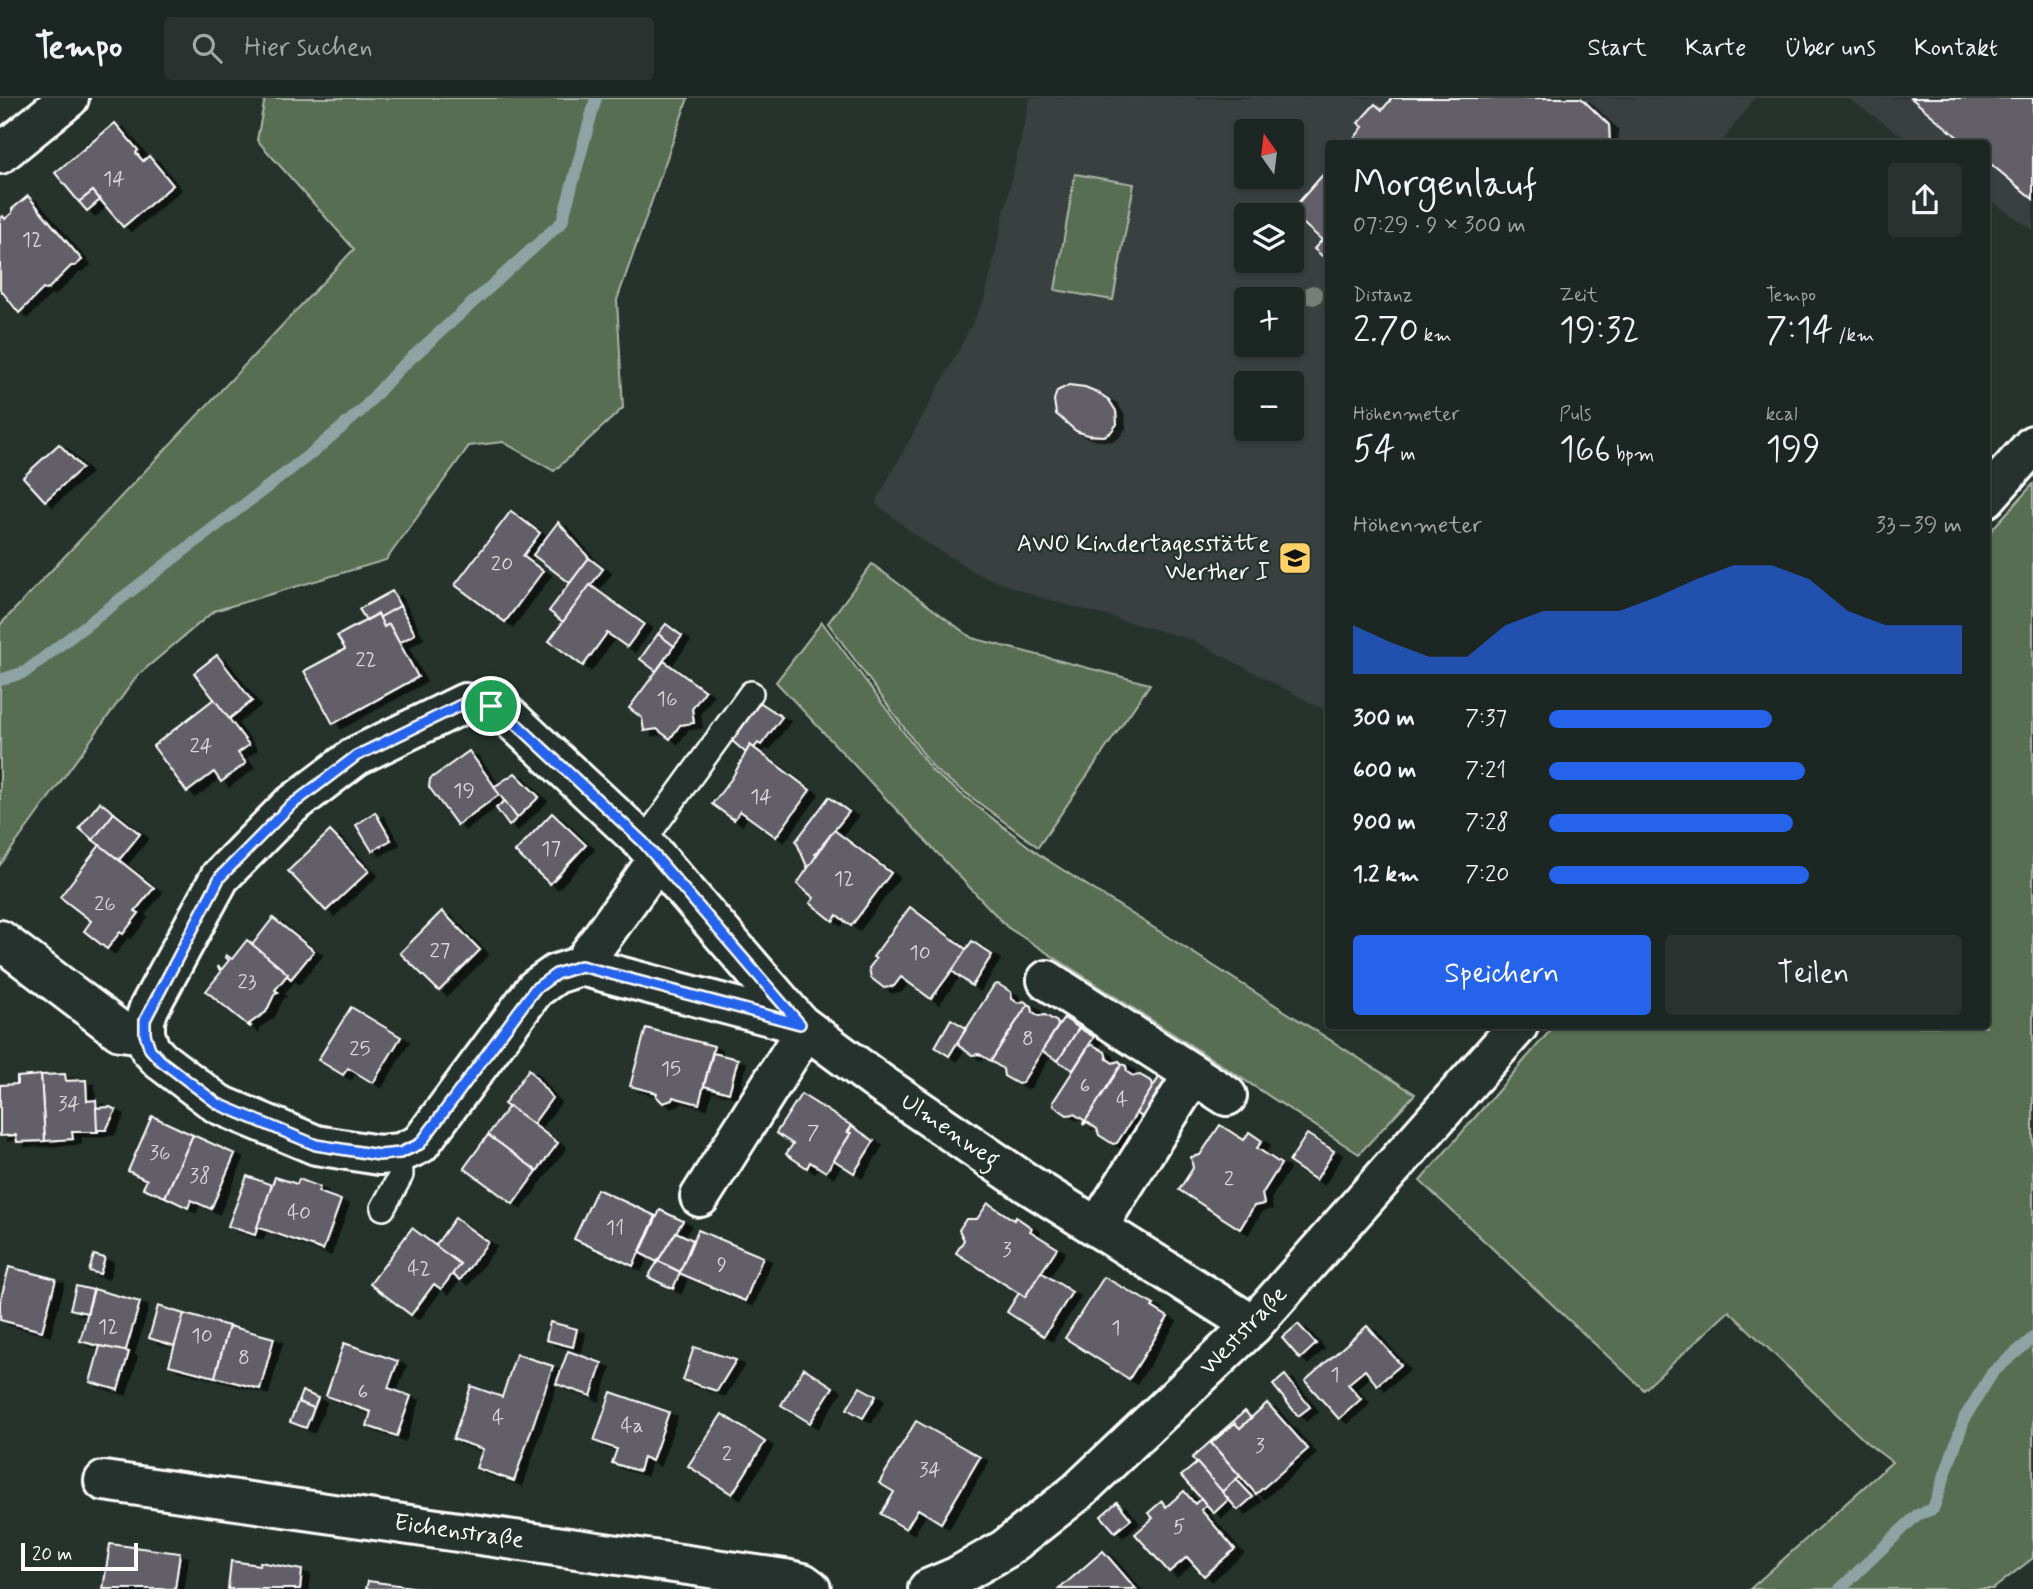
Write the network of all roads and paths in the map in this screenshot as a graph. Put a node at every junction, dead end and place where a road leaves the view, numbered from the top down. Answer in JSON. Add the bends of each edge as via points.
{"nodes":[{"id":1,"x":69,"y":98,"type":"edge"},
{"id":2,"x":0,"y":154,"type":"edge"},
{"id":3,"x":2033,"y":445,"type":"edge"},
{"id":4,"x":1991,"y":483,"type":"edge"},
{"id":5,"x":751,"y":693,"type":"dead end"},
{"id":6,"x":651,"y":851,"type":"junction"},
{"id":7,"x":0,"y":940,"type":"edge"},
{"id":8,"x":581,"y":966,"type":"junction"},
{"id":9,"x":1047,"y":979,"type":"dead end"},
{"id":10,"x":803,"y":1027,"type":"junction"},
{"id":11,"x":1515,"y":1029,"type":"edge"},
{"id":12,"x":145,"y":1034,"type":"junction"},
{"id":13,"x":1194,"y":1074,"type":"junction"},
{"id":14,"x":1227,"y":1096,"type":"dead end"},
{"id":15,"x":400,"y":1153,"type":"junction"},
{"id":16,"x":701,"y":1197,"type":"dead end"},
{"id":17,"x":383,"y":1209,"type":"dead end"},
{"id":18,"x":1098,"y":1226,"type":"junction"},
{"id":19,"x":1253,"y":1325,"type":"junction"},
{"id":20,"x":104,"y":1481,"type":"dead end"},
{"id":21,"x":811,"y":1589,"type":"edge"},
{"id":22,"x":928,"y":1589,"type":"edge"}],
"edges":[{"from":1,"to":2,"type":"street"},
{"from":3,"to":4,"type":"street"},
{"from":5,"to":6,"type":"lane"},
{"from":6,"to":8,"type":"street"},
{"from":6,"to":10,"type":"street","name":"Ulmenweg"},
{"from":6,"to":12,"type":"street","name":"Ulmenweg","via":[[508,716],[491,706],[465,703],[356,756],[289,807],[220,877],[149,1008]]},
{"from":7,"to":12,"type":"street","via":[[120,1031]]},
{"from":8,"to":10,"type":"street","name":"Ulmenweg"},
{"from":8,"to":15,"type":"street","via":[[556,974],[535,989],[420,1144]]},
{"from":9,"to":13,"type":"street"},
{"from":10,"to":16,"type":"street"},
{"from":10,"to":18,"type":"street","name":"Ulmenweg","via":[[1028,1184]]},
{"from":11,"to":19,"type":"street","name":"Weststraße"},
{"from":12,"to":15,"type":"street","via":[[160,1060],[218,1104],[316,1145],[379,1155]]},
{"from":13,"to":14,"type":"street"},
{"from":13,"to":18,"type":"street"},
{"from":15,"to":17,"type":"lane","via":[[401,1175]]},
{"from":18,"to":19,"type":"street","name":"Ulmenweg"},
{"from":19,"to":22,"type":"street","name":"Weststraße","via":[[1077,1492],[1006,1549]]},
{"from":20,"to":21,"type":"street","name":"Eichenstraße","via":[[785,1578]]}]}
